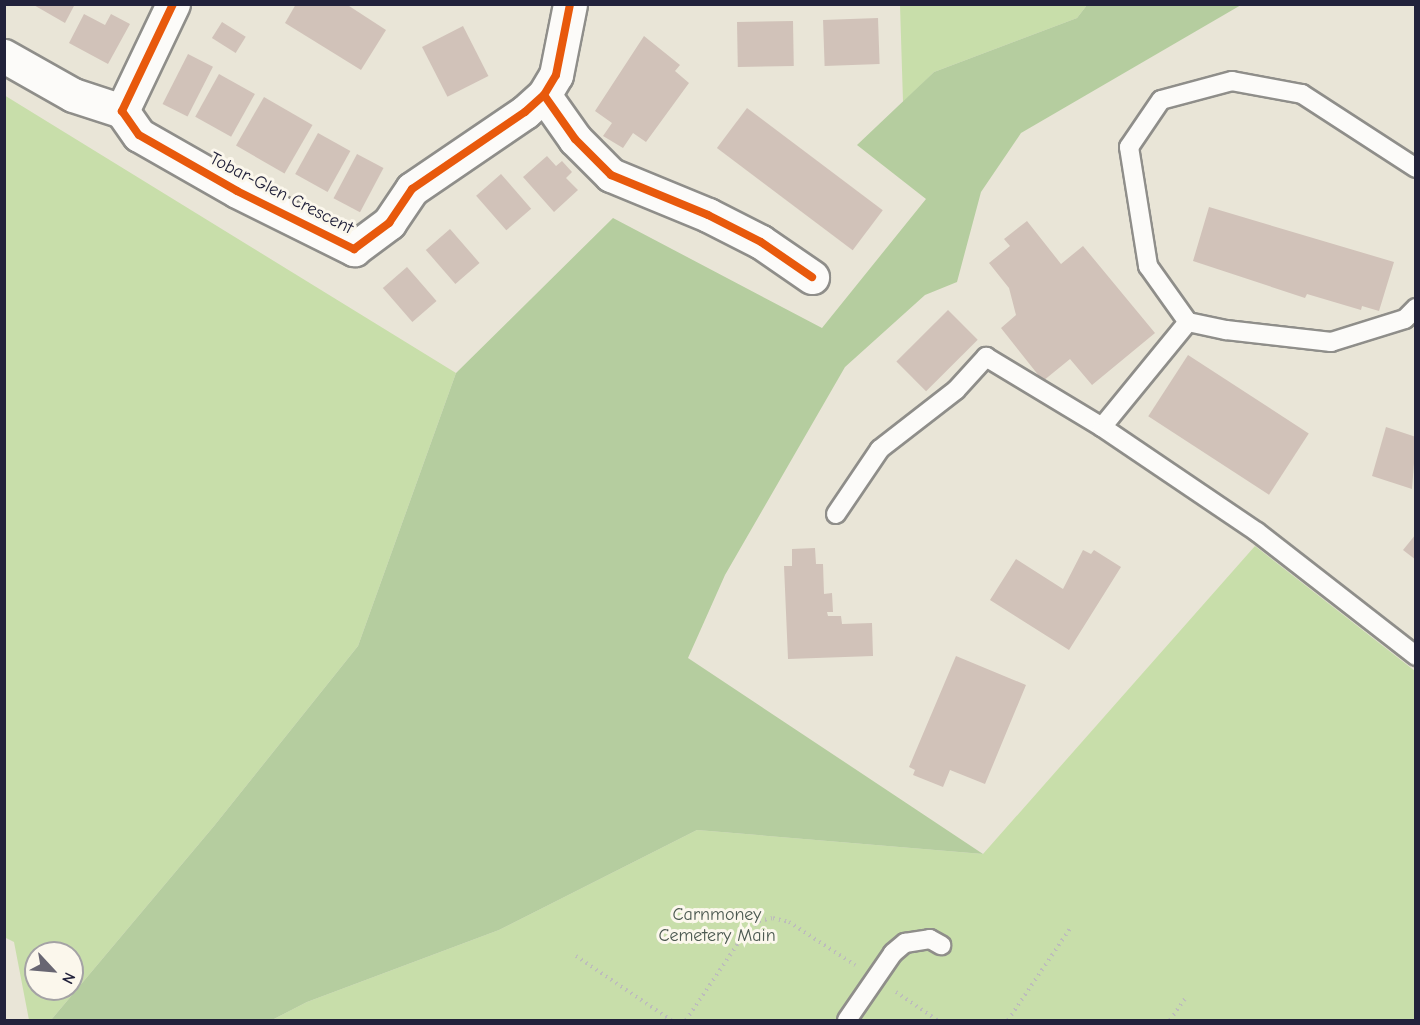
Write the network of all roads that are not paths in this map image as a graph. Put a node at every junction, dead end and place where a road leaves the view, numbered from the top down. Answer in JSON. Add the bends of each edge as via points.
{"nodes":[{"id":1,"x":173,"y":4,"type":"edge"},
{"id":2,"x":570,"y":4,"type":"edge"},
{"id":3,"x":4,"y":56,"type":"edge"},
{"id":4,"x":544,"y":95,"type":"junction"},
{"id":5,"x":122,"y":111,"type":"junction"},
{"id":6,"x":1412,"y":161,"type":"edge"},
{"id":7,"x":812,"y":277,"type":"dead end"},
{"id":8,"x":1416,"y":308,"type":"edge"},
{"id":9,"x":1188,"y":322,"type":"junction"},
{"id":10,"x":1102,"y":427,"type":"junction"},
{"id":11,"x":836,"y":514,"type":"dead end"},
{"id":12,"x":1416,"y":656,"type":"edge"},
{"id":13,"x":941,"y":945,"type":"dead end"},
{"id":14,"x":848,"y":1020,"type":"edge"}],
"edges":[{"from":1,"to":5,"type":"street"},
{"from":2,"to":4,"type":"street","name":"Tobar-Glen Crescent","via":[[556,75]]},
{"from":3,"to":5,"type":"street","via":[[73,95]]},
{"from":4,"to":5,"type":"street","name":"Tobar-Glen Crescent","via":[[412,189],[389,223],[354,249],[237,191],[139,135]]},
{"from":4,"to":7,"type":"street","via":[[575,139],[611,175],[708,215],[761,242]]},
{"from":6,"to":9,"type":"lane","via":[[1302,94],[1232,81],[1161,100],[1129,147],[1148,266]]},
{"from":8,"to":9,"type":"lane","via":[[1406,319],[1331,342]]},
{"from":9,"to":10,"type":"lane"},
{"from":10,"to":11,"type":"lane","via":[[986,357],[956,390],[880,449]]},
{"from":10,"to":12,"type":"lane","via":[[1257,532]]},
{"from":13,"to":14,"type":"lane","via":[[930,939],[905,943],[893,953]]}]}
